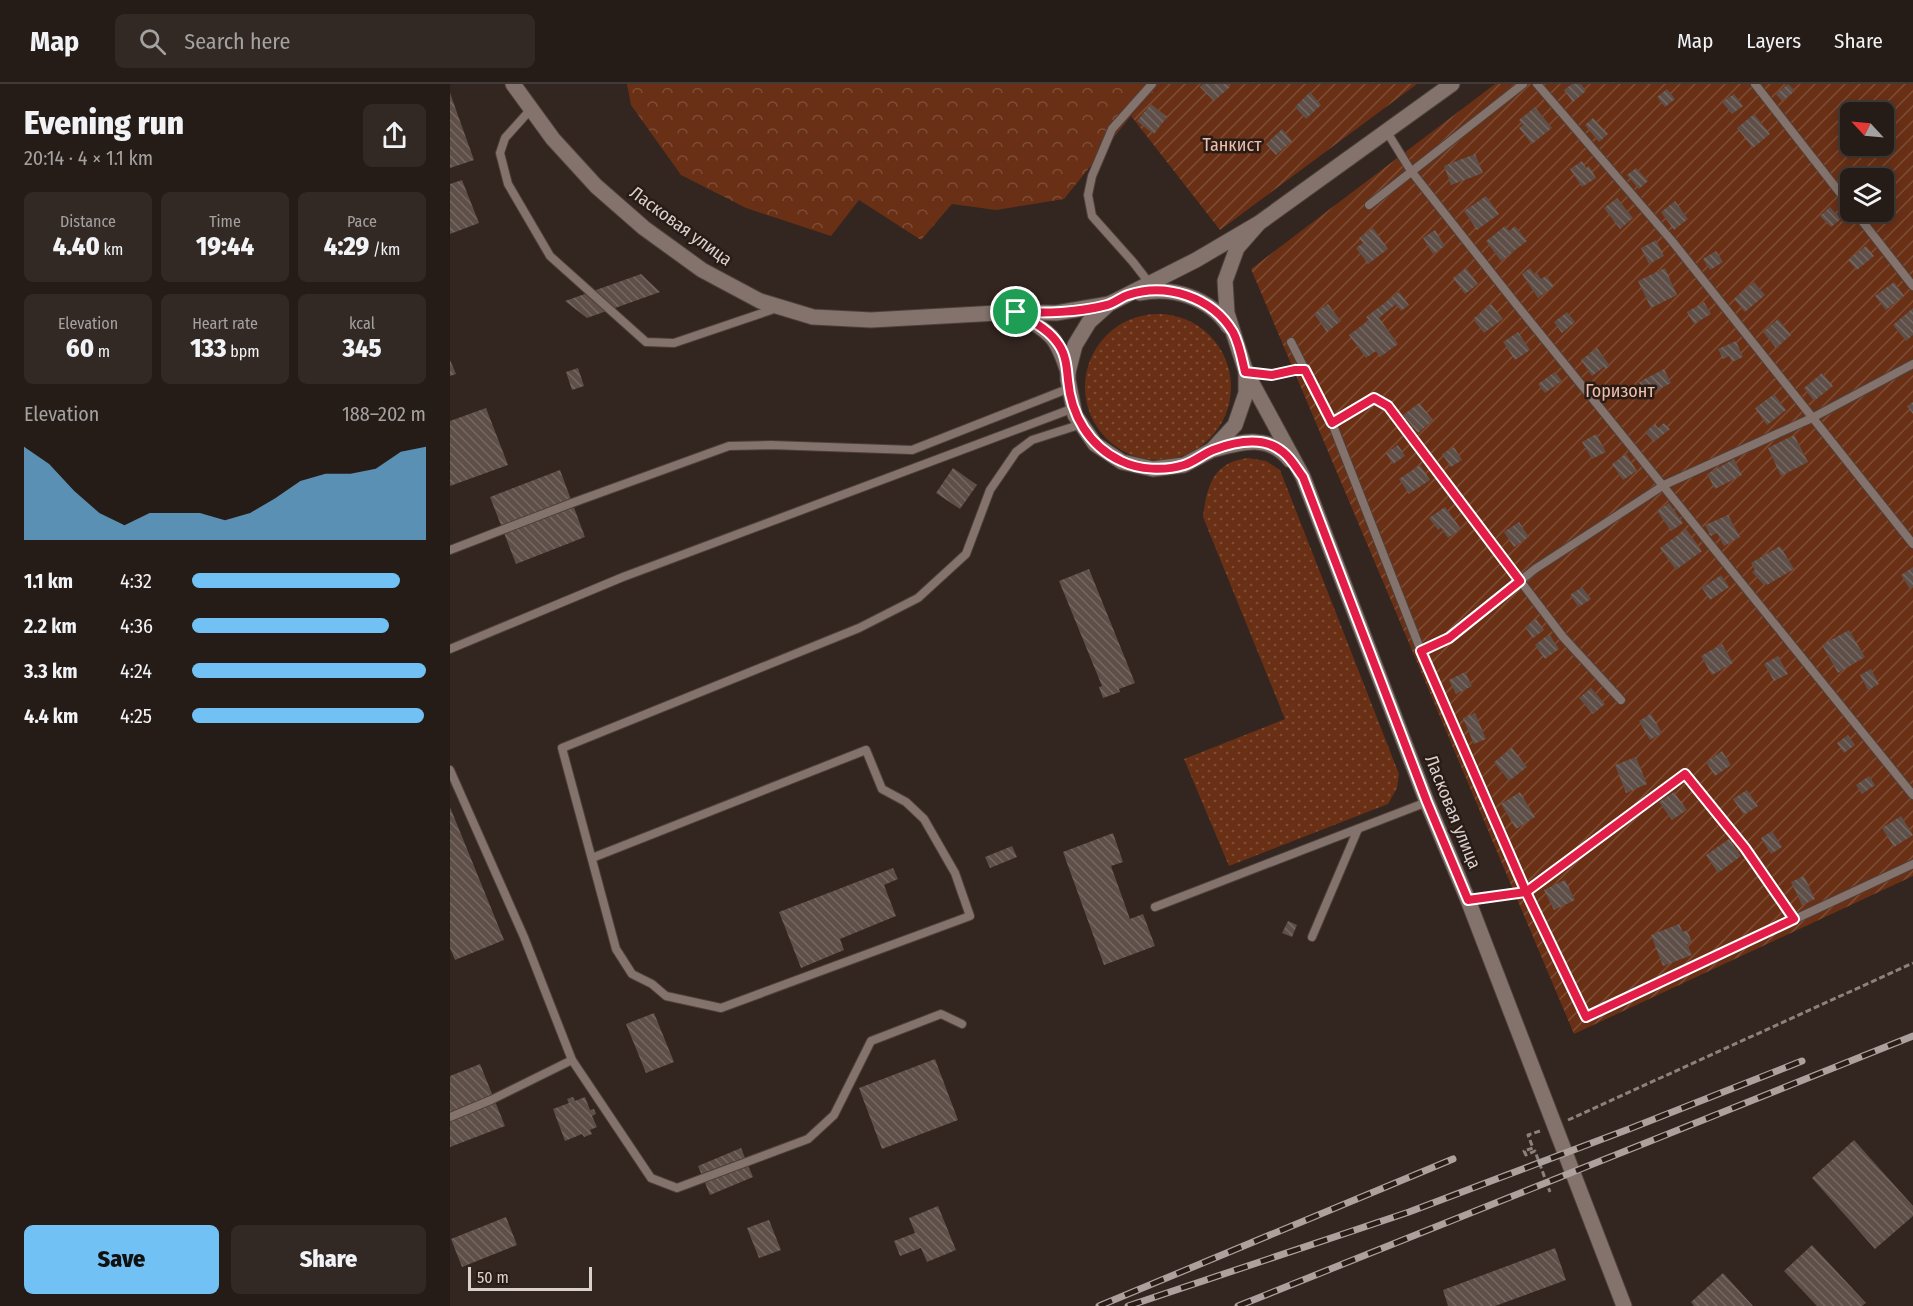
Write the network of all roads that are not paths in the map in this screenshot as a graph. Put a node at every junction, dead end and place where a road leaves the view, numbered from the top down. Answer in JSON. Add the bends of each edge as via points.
{"nodes":[{"id":1,"x":513,"y":84,"type":"edge"},
{"id":2,"x":1152,"y":84,"type":"edge"},
{"id":3,"x":1452,"y":84,"type":"edge"},
{"id":4,"x":1523,"y":84,"type":"edge"},
{"id":5,"x":1537,"y":84,"type":"edge"},
{"id":6,"x":1755,"y":84,"type":"edge"},
{"id":7,"x":531,"y":109,"type":"junction"},
{"id":8,"x":1387,"y":132,"type":"junction"},
{"id":9,"x":1411,"y":171,"type":"junction"},
{"id":10,"x":1840,"y":193,"type":"edge"},
{"id":11,"x":1369,"y":205,"type":"dead end"},
{"id":12,"x":1862,"y":222,"type":"edge"},
{"id":13,"x":1259,"y":224,"type":"junction"},
{"id":14,"x":1150,"y":284,"type":"junction"},
{"id":15,"x":1913,"y":286,"type":"edge"},
{"id":16,"x":1128,"y":295,"type":"junction"},
{"id":17,"x":1109,"y":304,"type":"junction"},
{"id":18,"x":780,"y":307,"type":"junction"},
{"id":19,"x":1016,"y":312,"type":"junction"},
{"id":20,"x":1234,"y":335,"type":"junction"},
{"id":21,"x":1291,"y":342,"type":"dead end"},
{"id":22,"x":1913,"y":364,"type":"edge"},
{"id":23,"x":1305,"y":370,"type":"junction"},
{"id":24,"x":1068,"y":372,"type":"junction"},
{"id":25,"x":1245,"y":372,"type":"junction"},
{"id":26,"x":1070,"y":388,"type":"junction"},
{"id":27,"x":1074,"y":408,"type":"junction"},
{"id":28,"x":1812,"y":418,"type":"junction"},
{"id":29,"x":1332,"y":423,"type":"junction"},
{"id":30,"x":1082,"y":424,"type":"junction"},
{"id":31,"x":1212,"y":450,"type":"junction"},
{"id":32,"x":1303,"y":477,"type":"junction"},
{"id":33,"x":1664,"y":485,"type":"junction"},
{"id":34,"x":1913,"y":544,"type":"edge"},
{"id":35,"x":450,"y":550,"type":"edge"},
{"id":36,"x":1520,"y":581,"type":"junction"},
{"id":37,"x":450,"y":649,"type":"edge"},
{"id":38,"x":1421,"y":651,"type":"junction"},
{"id":39,"x":1621,"y":700,"type":"dead end"},
{"id":40,"x":450,"y":770,"type":"edge"},
{"id":41,"x":1913,"y":795,"type":"edge"},
{"id":42,"x":1427,"y":802,"type":"junction"},
{"id":43,"x":1358,"y":829,"type":"junction"},
{"id":44,"x":591,"y":858,"type":"junction"},
{"id":45,"x":1913,"y":864,"type":"edge"},
{"id":46,"x":1526,"y":892,"type":"junction"},
{"id":47,"x":1468,"y":900,"type":"junction"},
{"id":48,"x":1155,"y":907,"type":"dead end"},
{"id":49,"x":1794,"y":919,"type":"junction"},
{"id":50,"x":1312,"y":937,"type":"dead end"},
{"id":51,"x":962,"y":1024,"type":"dead end"},
{"id":52,"x":572,"y":1060,"type":"junction"},
{"id":53,"x":450,"y":1117,"type":"edge"},
{"id":54,"x":1624,"y":1306,"type":"edge"}],
"edges":[{"from":1,"to":7,"type":"street","name":"Ласковая улица"},
{"from":2,"to":14,"type":"lane","via":[[1112,129],[1088,195],[1092,216]]},
{"from":3,"to":8,"type":"street"},
{"from":4,"to":9,"type":"lane"},
{"from":5,"to":28,"type":"lane","via":[[1672,241]]},
{"from":6,"to":10,"type":"lane"},
{"from":7,"to":18,"type":"street","name":"Ласковая улица","via":[[596,186],[644,228],[702,270],[760,301]]},
{"from":7,"to":18,"type":"lane","via":[[506,138],[500,153],[508,184],[550,256],[646,342],[674,343]]},
{"from":8,"to":9,"type":"lane"},
{"from":8,"to":13,"type":"street"},
{"from":9,"to":11,"type":"lane"},
{"from":9,"to":33,"type":"lane"},
{"from":12,"to":15,"type":"lane"},
{"from":13,"to":14,"type":"street"},
{"from":13,"to":20,"type":"street","via":[[1237,248],[1225,281],[1227,313]]},
{"from":14,"to":16,"type":"street"},
{"from":16,"to":17,"type":"street"},
{"from":16,"to":20,"type":"street","via":[[1154,290],[1181,293],[1205,303]]},
{"from":17,"to":19,"type":"street","name":"Ласковая улица","via":[[1056,313]]},
{"from":17,"to":24,"type":"street","via":[[1089,322],[1075,345]]},
{"from":18,"to":19,"type":"street","name":"Ласковая улица","via":[[813,317],[871,320]]},
{"from":19,"to":24,"type":"street","via":[[1045,329],[1060,346]]},
{"from":20,"to":25,"type":"street"},
{"from":21,"to":23,"type":"lane"},
{"from":22,"to":28,"type":"lane"},
{"from":23,"to":25,"type":"lane","via":[[1272,375]]},
{"from":23,"to":29,"type":"lane"},
{"from":24,"to":26,"type":"street"},
{"from":25,"to":31,"type":"street","via":[[1246,393],[1235,425]]},
{"from":25,"to":32,"type":"street","name":"Ласковая улица"},
{"from":26,"to":27,"type":"street"},
{"from":26,"to":35,"type":"lane","via":[[912,450],[729,447]]},
{"from":27,"to":30,"type":"street"},
{"from":27,"to":37,"type":"lane","via":[[623,577]]},
{"from":28,"to":33,"type":"lane"},
{"from":28,"to":34,"type":"lane"},
{"from":29,"to":36,"type":"lane","via":[[1374,398],[1388,406]]},
{"from":29,"to":38,"type":"lane"},
{"from":30,"to":31,"type":"street","via":[[1095,444],[1122,462],[1152,469],[1184,465]]},
{"from":30,"to":44,"type":"lane","via":[[1032,440],[1016,452],[990,490],[966,554],[918,598],[859,628],[562,748]]},
{"from":31,"to":32,"type":"street","via":[[1245,441],[1267,443],[1282,451]]},
{"from":32,"to":42,"type":"street","name":"Ласковая улица"},
{"from":33,"to":36,"type":"lane"},
{"from":33,"to":41,"type":"lane"},
{"from":36,"to":38,"type":"lane","via":[[1449,638]]},
{"from":36,"to":39,"type":"lane","via":[[1563,637]]},
{"from":38,"to":46,"type":"lane"},
{"from":40,"to":52,"type":"lane","via":[[524,937]]},
{"from":42,"to":43,"type":"lane"},
{"from":42,"to":47,"type":"street","name":"Ласковая улица"},
{"from":43,"to":48,"type":"lane"},
{"from":43,"to":50,"type":"lane"},
{"from":44,"to":44,"type":"lane","via":[[866,750],[882,789],[906,802],[924,819],[955,873],[970,916],[721,1008],[666,996],[632,974],[616,949]]},
{"from":45,"to":49,"type":"lane"},
{"from":46,"to":47,"type":"lane"},
{"from":46,"to":49,"type":"lane","via":[[1586,1017]]},
{"from":46,"to":49,"type":"lane","via":[[1685,774],[1745,848]]},
{"from":47,"to":54,"type":"street","name":"Ласковая улица"},
{"from":51,"to":52,"type":"lane","via":[[941,1014],[871,1041],[834,1115],[808,1139],[677,1188],[651,1178]]},
{"from":52,"to":53,"type":"lane"}]}
